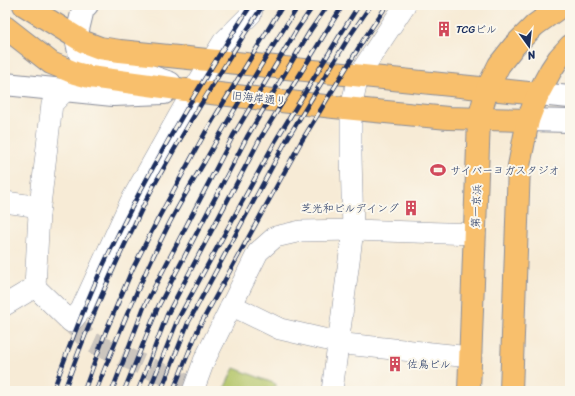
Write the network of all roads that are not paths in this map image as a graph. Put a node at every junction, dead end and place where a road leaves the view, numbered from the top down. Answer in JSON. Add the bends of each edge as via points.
{"nodes":[{"id":1,"x":24,"y":5,"type":"edge"},
{"id":2,"x":87,"y":5,"type":"edge"},
{"id":3,"x":252,"y":5,"type":"edge"},
{"id":4,"x":405,"y":5,"type":"edge"},
{"id":5,"x":563,"y":5,"type":"edge"},
{"id":6,"x":5,"y":27,"type":"edge"},
{"id":7,"x":76,"y":38,"type":"junction"},
{"id":8,"x":570,"y":46,"type":"edge"},
{"id":9,"x":212,"y":60,"type":"junction"},
{"id":10,"x":358,"y":76,"type":"junction"},
{"id":11,"x":5,"y":84,"type":"edge"},
{"id":12,"x":487,"y":89,"type":"junction"},
{"id":13,"x":65,"y":91,"type":"junction"},
{"id":14,"x":193,"y":91,"type":"junction"},
{"id":15,"x":538,"y":94,"type":"junction"},
{"id":16,"x":570,"y":97,"type":"edge"},
{"id":17,"x":351,"y":108,"type":"junction"},
{"id":18,"x":479,"y":119,"type":"junction"},
{"id":19,"x":528,"y":120,"type":"junction"},
{"id":20,"x":570,"y":121,"type":"edge"},
{"id":21,"x":5,"y":202,"type":"edge"},
{"id":22,"x":39,"y":214,"type":"junction"},
{"id":23,"x":353,"y":230,"type":"junction"},
{"id":24,"x":475,"y":234,"type":"junction"},
{"id":25,"x":35,"y":287,"type":"junction"},
{"id":26,"x":5,"y":305,"type":"edge"},
{"id":27,"x":231,"y":305,"type":"junction"},
{"id":28,"x":338,"y":341,"type":"junction"},
{"id":29,"x":470,"y":357,"type":"junction"},
{"id":30,"x":193,"y":391,"type":"edge"},
{"id":31,"x":332,"y":391,"type":"edge"},
{"id":32,"x":469,"y":391,"type":"edge"},
{"id":33,"x":511,"y":391,"type":"edge"}],
"edges":[{"from":1,"to":7,"type":"highway"},
{"from":2,"to":7,"type":"street","via":[[83,9]]},
{"from":3,"to":9,"type":"street","via":[[251,14],[224,42]]},
{"from":4,"to":10,"type":"street"},
{"from":5,"to":12,"type":"highway","name":"第一京浜","via":[[535,25],[514,46],[499,66]]},
{"from":6,"to":14,"type":"highway","name":"旧海岸通り","via":[[52,63],[75,73]]},
{"from":7,"to":9,"type":"highway","via":[[100,48]]},
{"from":7,"to":14,"type":"street","via":[[78,52],[82,57],[127,68]]},
{"from":8,"to":15,"type":"highway","via":[[559,58]]},
{"from":9,"to":10,"type":"highway"},
{"from":9,"to":14,"type":"street"},
{"from":10,"to":12,"type":"highway"},
{"from":10,"to":17,"type":"street"},
{"from":11,"to":13,"type":"street"},
{"from":12,"to":15,"type":"highway"},
{"from":12,"to":18,"type":"highway","name":"第一京浜"},
{"from":13,"to":14,"type":"street","via":[[113,96]]},
{"from":13,"to":22,"type":"street","via":[[52,104]]},
{"from":14,"to":17,"type":"highway","name":"旧海岸通り"},
{"from":14,"to":25,"type":"street","via":[[130,203],[80,310],[71,322]]},
{"from":15,"to":16,"type":"street"},
{"from":15,"to":19,"type":"highway"},
{"from":17,"to":18,"type":"highway","name":"旧海岸通り"},
{"from":17,"to":23,"type":"street"},
{"from":18,"to":19,"type":"highway","name":"旧海岸通り"},
{"from":18,"to":24,"type":"highway","name":"第一京浜"},
{"from":19,"to":20,"type":"street"},
{"from":19,"to":33,"type":"highway","via":[[519,166]]},
{"from":21,"to":22,"type":"street","via":[[33,206]]},
{"from":22,"to":25,"type":"street"},
{"from":23,"to":24,"type":"street"},
{"from":23,"to":27,"type":"street","via":[[301,231],[275,237],[258,252]]},
{"from":23,"to":28,"type":"street"},
{"from":24,"to":29,"type":"highway","name":"第一京浜"},
{"from":25,"to":26,"type":"street"},
{"from":27,"to":28,"type":"street","via":[[280,329]]},
{"from":27,"to":30,"type":"street","via":[[204,361]]},
{"from":28,"to":29,"type":"street","via":[[345,344]]},
{"from":28,"to":31,"type":"street"},
{"from":29,"to":32,"type":"highway","name":"第一京浜"}]}
